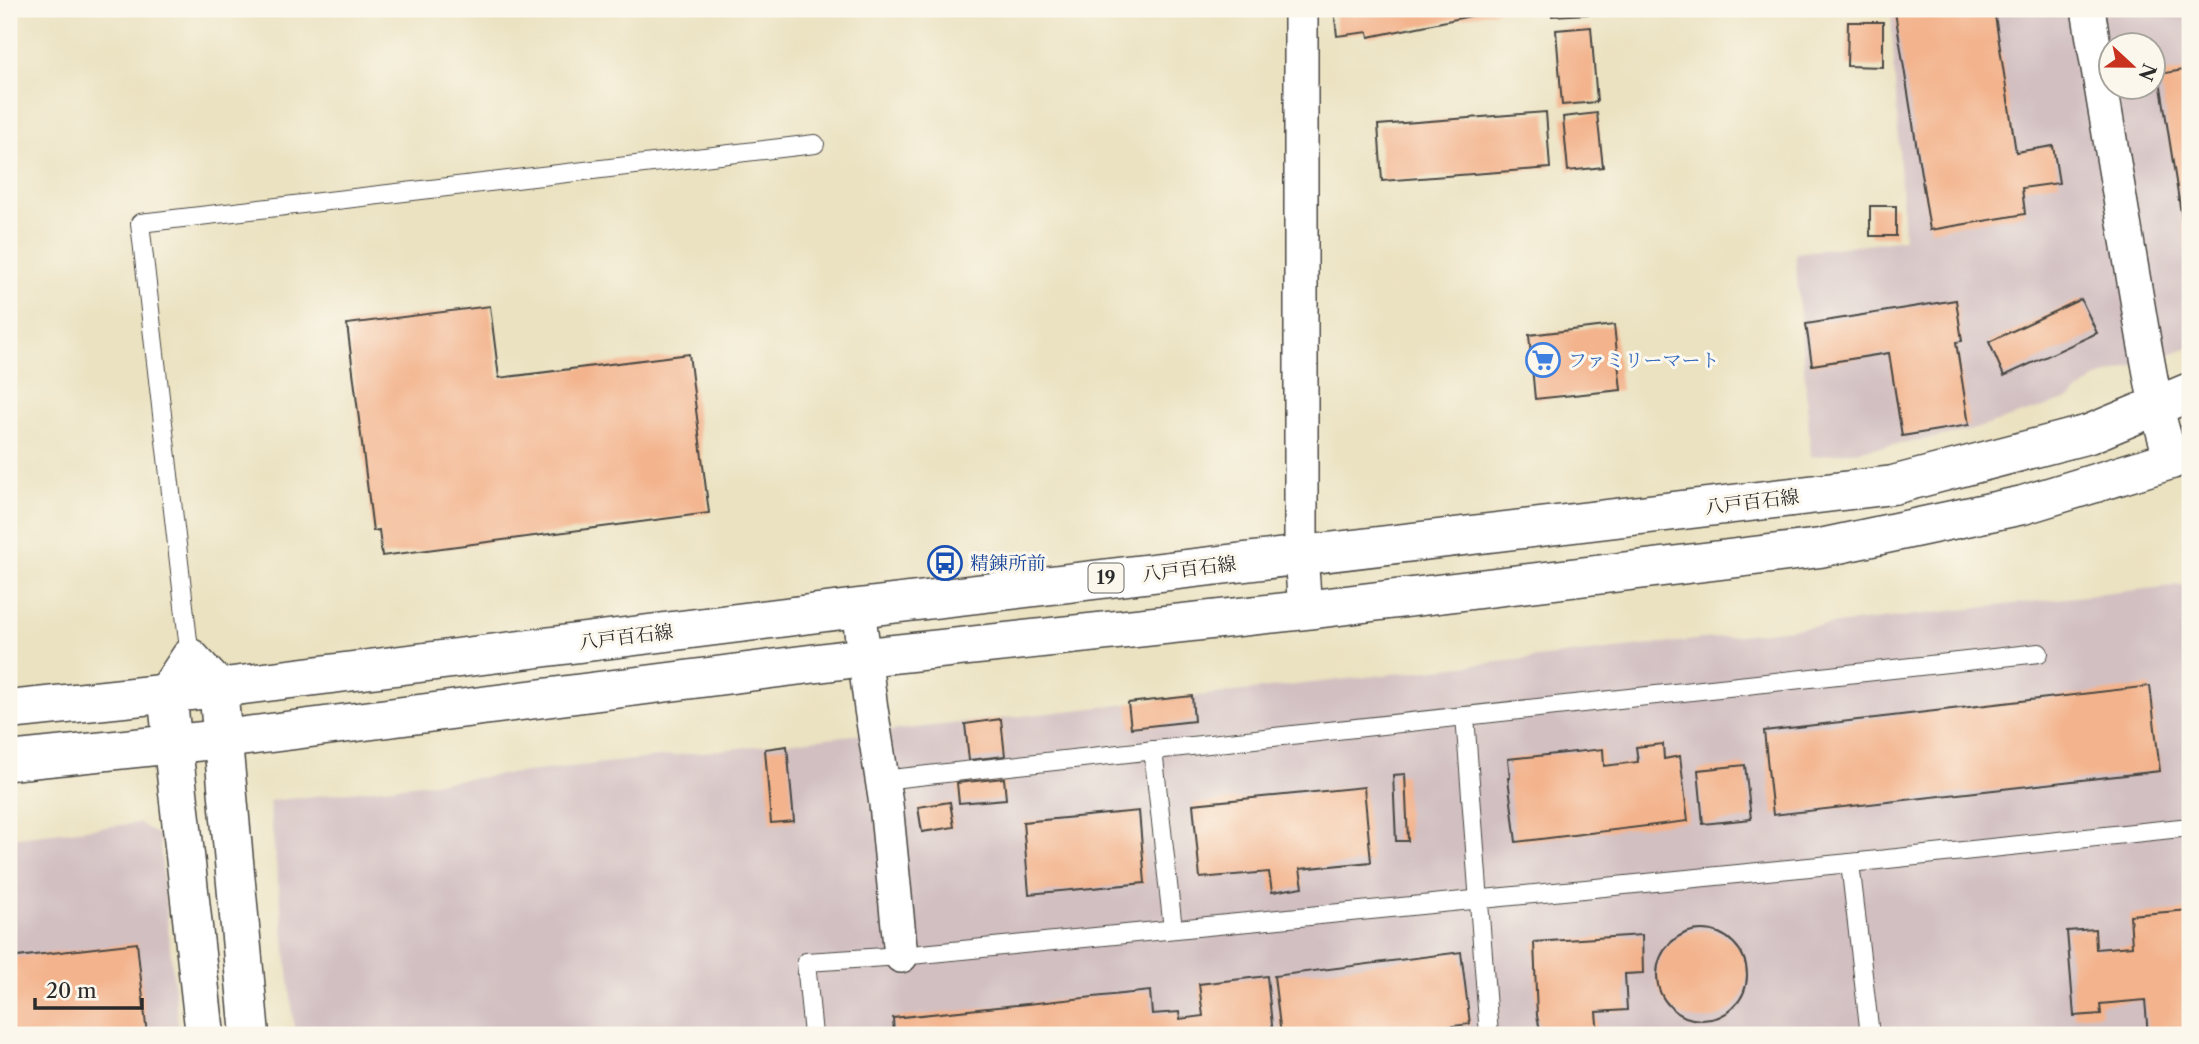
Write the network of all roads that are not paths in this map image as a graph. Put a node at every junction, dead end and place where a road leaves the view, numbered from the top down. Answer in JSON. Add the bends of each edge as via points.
{"nodes":[{"id":1,"x":1301,"y":9,"type":"edge"},
{"id":2,"x":2088,"y":9,"type":"edge"},
{"id":3,"x":815,"y":144,"type":"dead end"},
{"id":4,"x":2173,"y":399,"type":"edge"},
{"id":5,"x":2181,"y":456,"type":"edge"},
{"id":6,"x":1301,"y":555,"type":"junction"},
{"id":7,"x":858,"y":608,"type":"junction"},
{"id":8,"x":1305,"y":610,"type":"junction"},
{"id":9,"x":2039,"y":653,"type":"dead end"},
{"id":10,"x":865,"y":657,"type":"junction"},
{"id":11,"x":190,"y":658,"type":"junction"},
{"id":12,"x":218,"y":688,"type":"junction"},
{"id":13,"x":167,"y":693,"type":"junction"},
{"id":14,"x":9,"y":710,"type":"edge"},
{"id":15,"x":1465,"y":716,"type":"junction"},
{"id":16,"x":223,"y":739,"type":"junction"},
{"id":17,"x":173,"y":743,"type":"junction"},
{"id":18,"x":1153,"y":750,"type":"junction"},
{"id":19,"x":9,"y":761,"type":"edge"},
{"id":20,"x":882,"y":780,"type":"junction"},
{"id":21,"x":2190,"y":827,"type":"edge"},
{"id":22,"x":1850,"y":863,"type":"junction"},
{"id":23,"x":1478,"y":900,"type":"junction"},
{"id":24,"x":1173,"y":929,"type":"junction"},
{"id":25,"x":901,"y":956,"type":"junction"},
{"id":26,"x":205,"y":1035,"type":"edge"},
{"id":27,"x":250,"y":1035,"type":"edge"},
{"id":28,"x":813,"y":1035,"type":"edge"},
{"id":29,"x":1489,"y":1035,"type":"edge"},
{"id":30,"x":1870,"y":1035,"type":"edge"}],
"edges":[{"from":1,"to":6,"type":"street"},
{"from":2,"to":4,"type":"street"},
{"from":3,"to":11,"type":"lane","via":[[139,223]]},
{"from":4,"to":5,"type":"street"},
{"from":4,"to":6,"type":"main road","name":"八戸百石線","number":"19","via":[[2089,434],[1893,485]]},
{"from":5,"to":8,"type":"main road","via":[[2023,505],[1820,548]]},
{"from":6,"to":7,"type":"main road","name":"八戸百石線","number":"19"},
{"from":6,"to":8,"type":"street"},
{"from":7,"to":10,"type":"street"},
{"from":7,"to":12,"type":"main road","name":"八戸百石線","number":"19"},
{"from":8,"to":10,"type":"main road"},
{"from":9,"to":15,"type":"lane"},
{"from":10,"to":16,"type":"main road"},
{"from":10,"to":20,"type":"street"},
{"from":11,"to":12,"type":"main road"},
{"from":11,"to":13,"type":"main road"},
{"from":12,"to":13,"type":"main road","name":"八戸百石線","number":"19"},
{"from":12,"to":16,"type":"main road"},
{"from":13,"to":14,"type":"main road","name":"八戸百石線","number":"19"},
{"from":13,"to":17,"type":"main road"},
{"from":15,"to":18,"type":"lane"},
{"from":15,"to":23,"type":"lane"},
{"from":16,"to":17,"type":"main road"},
{"from":16,"to":27,"type":"main road"},
{"from":17,"to":19,"type":"main road"},
{"from":17,"to":26,"type":"main road"},
{"from":18,"to":20,"type":"lane"},
{"from":18,"to":24,"type":"lane"},
{"from":20,"to":25,"type":"street"},
{"from":21,"to":22,"type":"lane"},
{"from":22,"to":23,"type":"lane"},
{"from":22,"to":30,"type":"lane"},
{"from":23,"to":24,"type":"lane"},
{"from":23,"to":29,"type":"lane"},
{"from":24,"to":25,"type":"lane"},
{"from":25,"to":28,"type":"lane","via":[[806,962]]}]}
